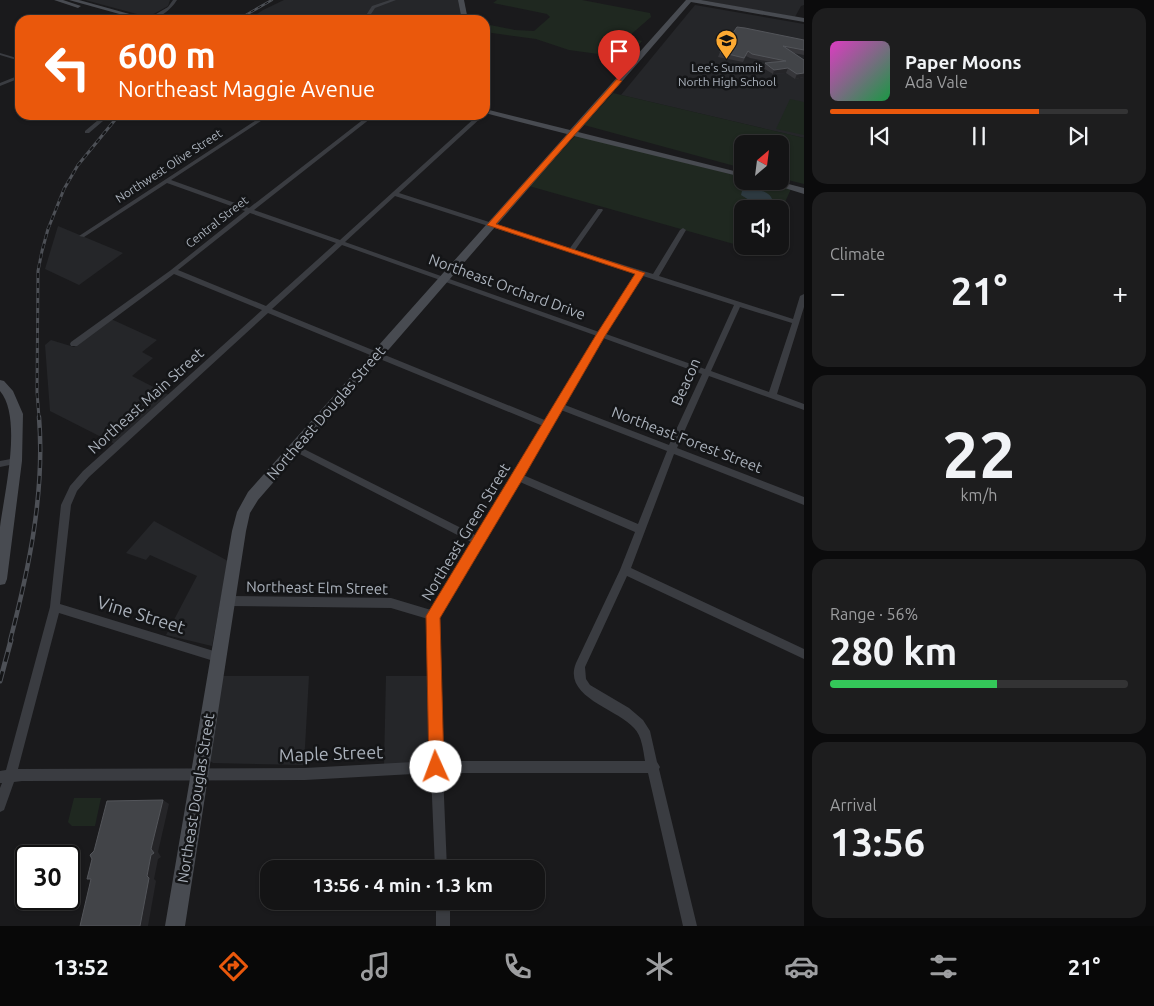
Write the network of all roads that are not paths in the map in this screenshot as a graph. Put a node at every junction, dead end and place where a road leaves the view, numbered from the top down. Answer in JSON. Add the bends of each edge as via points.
{"nodes":[{"id":1,"x":56,"y":0,"type":"edge"},
{"id":2,"x":72,"y":0,"type":"edge"},
{"id":3,"x":175,"y":0,"type":"edge"},
{"id":4,"x":394,"y":0,"type":"edge"},
{"id":5,"x":461,"y":0,"type":"edge"},
{"id":6,"x":690,"y":0,"type":"edge"},
{"id":7,"x":113,"y":15,"type":"edge"},
{"id":8,"x":129,"y":15,"type":"edge"},
{"id":9,"x":157,"y":15,"type":"edge"},
{"id":10,"x":368,"y":15,"type":"edge"},
{"id":11,"x":464,"y":15,"type":"edge"},
{"id":12,"x":804,"y":20,"type":"edge"},
{"id":13,"x":0,"y":54,"type":"edge"},
{"id":14,"x":15,"y":58,"type":"edge"},
{"id":15,"x":15,"y":78,"type":"edge"},
{"id":16,"x":0,"y":85,"type":"edge"},
{"id":17,"x":490,"y":107,"type":"edge"},
{"id":18,"x":490,"y":112,"type":"edge"},
{"id":19,"x":101,"y":120,"type":"edge"},
{"id":20,"x":259,"y":120,"type":"edge"},
{"id":21,"x":366,"y":120,"type":"edge"},
{"id":22,"x":476,"y":120,"type":"edge"},
{"id":23,"x":574,"y":130,"type":"junction"},
{"id":24,"x":87,"y":132,"type":"dead end"},
{"id":25,"x":734,"y":169,"type":"edge"},
{"id":26,"x":734,"y":173,"type":"edge"},
{"id":27,"x":167,"y":181,"type":"junction"},
{"id":28,"x":789,"y":182,"type":"edge"},
{"id":29,"x":804,"y":186,"type":"edge"},
{"id":30,"x":789,"y":187,"type":"edge"},
{"id":31,"x":804,"y":191,"type":"edge"},
{"id":32,"x":396,"y":194,"type":"junction"},
{"id":33,"x":250,"y":210,"type":"junction"},
{"id":34,"x":600,"y":210,"type":"dead end"},
{"id":35,"x":491,"y":225,"type":"junction"},
{"id":36,"x":683,"y":230,"type":"dead end"},
{"id":37,"x":82,"y":236,"type":"dead end"},
{"id":38,"x":342,"y":243,"type":"junction"},
{"id":39,"x":570,"y":251,"type":"junction"},
{"id":40,"x":173,"y":272,"type":"junction"},
{"id":41,"x":641,"y":273,"type":"junction"},
{"id":42,"x":655,"y":277,"type":"junction"},
{"id":43,"x":443,"y":278,"type":"junction"},
{"id":44,"x":804,"y":296,"type":"edge"},
{"id":45,"x":738,"y":304,"type":"junction"},
{"id":46,"x":268,"y":310,"type":"junction"},
{"id":47,"x":796,"y":322,"type":"junction"},
{"id":48,"x":601,"y":335,"type":"junction"},
{"id":49,"x":74,"y":344,"type":"dead end"},
{"id":50,"x":378,"y":355,"type":"junction"},
{"id":51,"x":706,"y":372,"type":"junction"},
{"id":52,"x":0,"y":384,"type":"edge"},
{"id":53,"x":772,"y":396,"type":"junction"},
{"id":54,"x":560,"y":406,"type":"junction"},
{"id":55,"x":804,"y":407,"type":"edge"},
{"id":56,"x":549,"y":425,"type":"junction"},
{"id":57,"x":295,"y":448,"type":"junction"},
{"id":58,"x":672,"y":448,"type":"junction"},
{"id":59,"x":16,"y":461,"type":"junction"},
{"id":60,"x":0,"y":464,"type":"edge"},
{"id":61,"x":518,"y":477,"type":"junction"},
{"id":62,"x":804,"y":501,"type":"edge"},
{"id":63,"x":640,"y":528,"type":"junction"},
{"id":64,"x":478,"y":541,"type":"junction"},
{"id":65,"x":625,"y":570,"type":"junction"},
{"id":66,"x":0,"y":579,"type":"edge"},
{"id":67,"x":229,"y":601,"type":"junction"},
{"id":68,"x":55,"y":607,"type":"junction"},
{"id":69,"x":433,"y":616,"type":"junction"},
{"id":70,"x":804,"y":654,"type":"edge"},
{"id":71,"x":217,"y":657,"type":"junction"},
{"id":72,"x":436,"y":767,"type":"junction"},
{"id":73,"x":654,"y":767,"type":"junction"},
{"id":74,"x":199,"y":774,"type":"junction"},
{"id":75,"x":5,"y":777,"type":"edge"},
{"id":76,"x":0,"y":806,"type":"edge"},
{"id":77,"x":441,"y":860,"type":"edge"},
{"id":78,"x":443,"y":910,"type":"edge"},
{"id":79,"x":175,"y":926,"type":"edge"},
{"id":80,"x":443,"y":926,"type":"edge"},
{"id":81,"x":690,"y":926,"type":"edge"}],
"edges":[{"from":1,"to":7,"type":"main road"},
{"from":2,"to":8,"type":"main road"},
{"from":3,"to":9,"type":"street","via":[[170,8]]},
{"from":4,"to":10,"type":"street","via":[[373,7]]},
{"from":5,"to":11,"type":"main road"},
{"from":6,"to":12,"type":"main road"},
{"from":6,"to":23,"type":"main road","name":"Northeast Douglas Street"},
{"from":13,"to":14,"type":"street"},
{"from":15,"to":16,"type":"street"},
{"from":17,"to":23,"type":"main road"},
{"from":18,"to":23,"type":"main road"},
{"from":19,"to":24,"type":"street"},
{"from":20,"to":27,"type":"street","name":"Northwest Olive Street"},
{"from":21,"to":33,"type":"street","name":"Central Street"},
{"from":22,"to":32,"type":"street","name":"Northeast Main Street"},
{"from":23,"to":25,"type":"main road"},
{"from":23,"to":26,"type":"main road"},
{"from":23,"to":35,"type":"main road","name":"Northeast Douglas Street"},
{"from":27,"to":33,"type":"street","name":"Northeast Orchard Drive"},
{"from":27,"to":37,"type":"street","name":"Northwest Olive Street"},
{"from":28,"to":29,"type":"main road"},
{"from":30,"to":31,"type":"main road"},
{"from":32,"to":35,"type":"street"},
{"from":32,"to":38,"type":"street","name":"Northeast Main Street"},
{"from":33,"to":38,"type":"street","name":"Northeast Orchard Drive"},
{"from":33,"to":40,"type":"street","name":"Central Street"},
{"from":34,"to":39,"type":"street"},
{"from":35,"to":39,"type":"street"},
{"from":35,"to":43,"type":"main road","name":"Northeast Douglas Street"},
{"from":36,"to":42,"type":"street"},
{"from":38,"to":43,"type":"street","name":"Northeast Orchard Drive"},
{"from":38,"to":46,"type":"street","name":"Northeast Main Street"},
{"from":39,"to":41,"type":"street"},
{"from":40,"to":46,"type":"street"},
{"from":40,"to":49,"type":"street","name":"Central Street"},
{"from":41,"to":42,"type":"street"},
{"from":41,"to":48,"type":"street","name":"Northeast Green Street"},
{"from":42,"to":45,"type":"street"},
{"from":43,"to":48,"type":"street","name":"Northeast Orchard Drive"},
{"from":43,"to":50,"type":"main road","name":"Northeast Douglas Street"},
{"from":44,"to":47,"type":"street"},
{"from":45,"to":47,"type":"street"},
{"from":45,"to":51,"type":"street","name":"Beacon"},
{"from":46,"to":50,"type":"street"},
{"from":46,"to":68,"type":"street","name":"Northeast Main Street","via":[[86,474],[73,490],[66,505]]},
{"from":47,"to":53,"type":"street"},
{"from":48,"to":51,"type":"street","name":"Northeast Orchard Drive"},
{"from":48,"to":54,"type":"street","name":"Northeast Green Street"},
{"from":50,"to":56,"type":"street"},
{"from":50,"to":57,"type":"main road","name":"Northeast Douglas Street"},
{"from":51,"to":53,"type":"street","name":"Northeast Orchard Drive"},
{"from":51,"to":58,"type":"street","name":"Beacon"},
{"from":52,"to":59,"type":"main road","via":[[9,394],[16,414]]},
{"from":53,"to":55,"type":"street","name":"Northeast Orchard Drive"},
{"from":54,"to":56,"type":"street","name":"Northeast Green Street"},
{"from":54,"to":58,"type":"street","name":"Northeast Forest Street"},
{"from":56,"to":61,"type":"street","name":"Northeast Green Street"},
{"from":57,"to":64,"type":"street"},
{"from":57,"to":67,"type":"main road","name":"Northeast Douglas Street","via":[[253,496],[244,512]]},
{"from":58,"to":62,"type":"street","name":"Northeast Forest Street"},
{"from":58,"to":63,"type":"street","name":"Beacon"},
{"from":59,"to":60,"type":"street"},
{"from":59,"to":66,"type":"main road"},
{"from":61,"to":63,"type":"street"},
{"from":61,"to":64,"type":"street","name":"Northeast Green Street"},
{"from":63,"to":65,"type":"street","name":"Beacon"},
{"from":64,"to":69,"type":"street","name":"Northeast Green Street"},
{"from":65,"to":70,"type":"street"},
{"from":65,"to":73,"type":"street","name":"Beacon","via":[[579,675],[582,684],[598,699],[627,714],[640,725]]},
{"from":67,"to":69,"type":"street","name":"Northeast Elm Street","via":[[391,602]]},
{"from":67,"to":71,"type":"main road","name":"Northeast Douglas Street"},
{"from":68,"to":71,"type":"street","name":"Vine Street"},
{"from":68,"to":75,"type":"street","name":"Northeast Main Street"},
{"from":69,"to":72,"type":"street","name":"Northeast Green Street"},
{"from":71,"to":74,"type":"main road","name":"Northeast Douglas Street"},
{"from":72,"to":73,"type":"street","name":"Maple Street"},
{"from":72,"to":74,"type":"street","name":"Maple Street","via":[[306,774]]},
{"from":72,"to":77,"type":"street","name":"Northeast Green Street"},
{"from":73,"to":81,"type":"street"},
{"from":74,"to":75,"type":"street","name":"Maple Street"},
{"from":74,"to":79,"type":"main road","name":"Northeast Douglas Street"},
{"from":75,"to":76,"type":"street","name":"Northeast Main Street"},
{"from":78,"to":80,"type":"street"}]}
